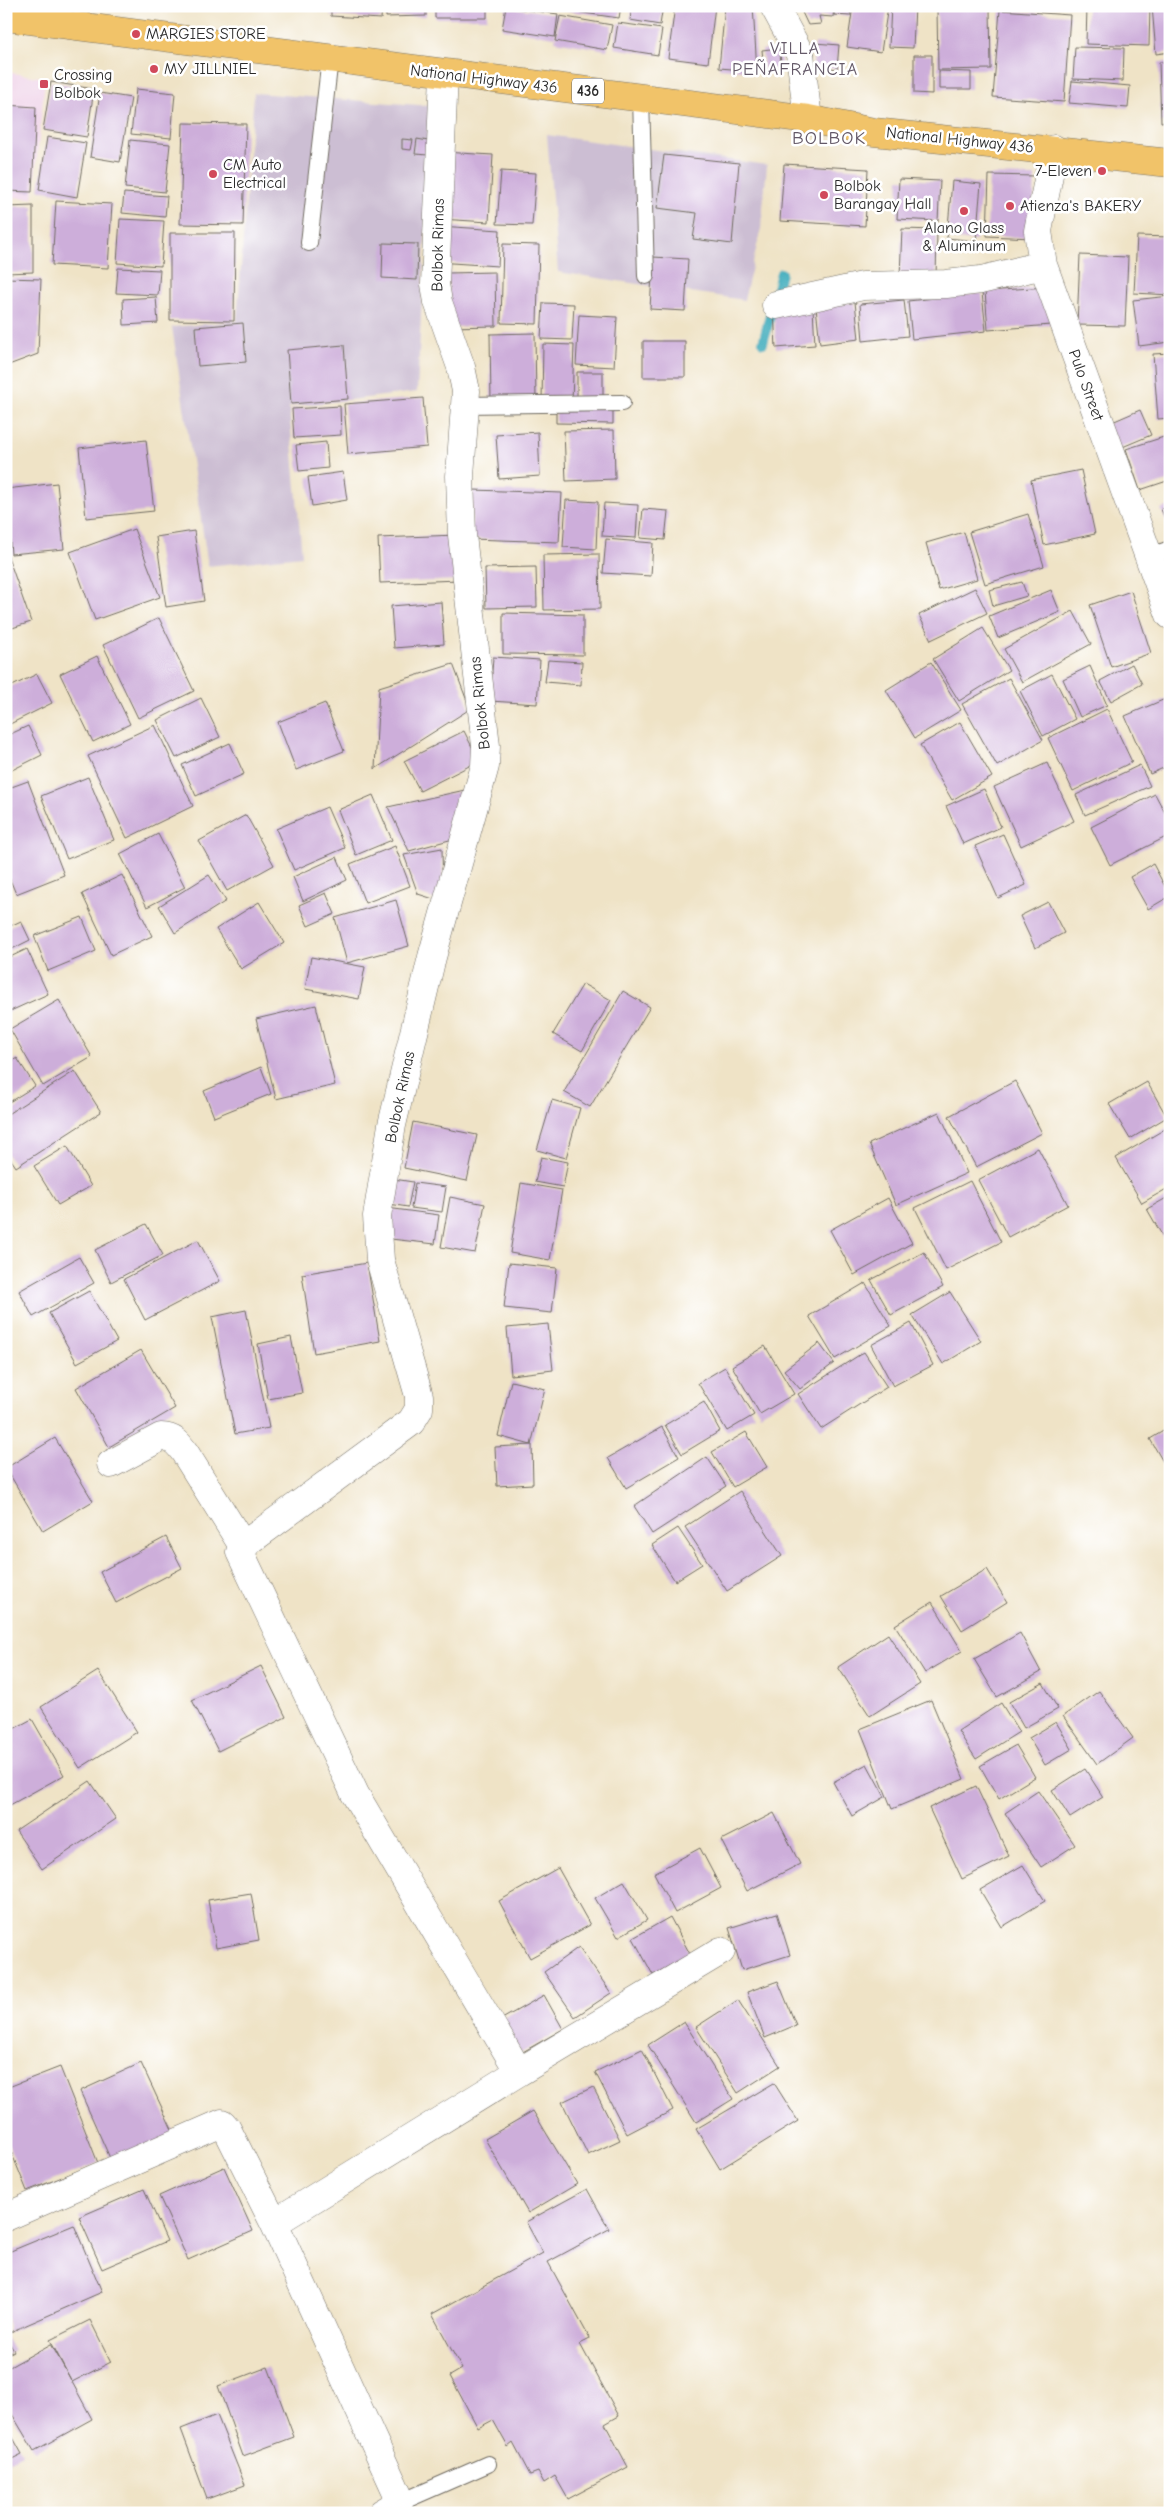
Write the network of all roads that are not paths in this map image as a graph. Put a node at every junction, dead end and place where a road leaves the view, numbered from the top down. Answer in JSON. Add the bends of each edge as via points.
{"nodes":[{"id":1,"x":774,"y":6,"type":"edge"},
{"id":2,"x":6,"y":18,"type":"edge"},
{"id":3,"x":330,"y":58,"type":"junction"},
{"id":4,"x":444,"y":74,"type":"junction"},
{"id":5,"x":641,"y":98,"type":"junction"},
{"id":6,"x":808,"y":119,"type":"junction"},
{"id":7,"x":1054,"y":150,"type":"junction"},
{"id":8,"x":1170,"y":163,"type":"edge"},
{"id":9,"x":309,"y":243,"type":"dead end"},
{"id":10,"x":1043,"y":265,"type":"junction"},
{"id":11,"x":646,"y":276,"type":"dead end"},
{"id":12,"x":776,"y":305,"type":"dead end"},
{"id":13,"x":622,"y":403,"type":"dead end"},
{"id":14,"x":465,"y":405,"type":"junction"},
{"id":15,"x":1159,"y":553,"type":"edge"},
{"id":16,"x":1170,"y":615,"type":"edge"},
{"id":17,"x":111,"y":1464,"type":"dead end"},
{"id":18,"x":243,"y":1546,"type":"junction"},
{"id":19,"x":722,"y":1951,"type":"dead end"},
{"id":20,"x":519,"y":2072,"type":"junction"},
{"id":21,"x":6,"y":2217,"type":"edge"},
{"id":22,"x":274,"y":2223,"type":"junction"},
{"id":23,"x":488,"y":2464,"type":"dead end"},
{"id":24,"x":391,"y":2508,"type":"edge"}],
"edges":[{"from":1,"to":6,"type":"street","via":[[800,54]]},
{"from":2,"to":3,"type":"main road","name":"National Highway 436","number":"436"},
{"from":3,"to":4,"type":"main road","name":"National Highway 436","number":"436"},
{"from":3,"to":9,"type":"lane"},
{"from":4,"to":5,"type":"main road","name":"National Highway 436","number":"436"},
{"from":4,"to":14,"type":"street","name":"Bolbok Rimas","via":[[435,284],[438,302],[461,367]]},
{"from":5,"to":6,"type":"main road","name":"National Highway 436","number":"436"},
{"from":5,"to":11,"type":"lane"},
{"from":6,"to":7,"type":"main road","name":"National Highway 436","number":"436","via":[[874,132]]},
{"from":7,"to":8,"type":"main road","name":"National Highway 436","number":"436"},
{"from":7,"to":10,"type":"street","name":"Pulo Street","via":[[1038,231]]},
{"from":10,"to":12,"type":"street","via":[[980,280],[946,284],[863,286]]},
{"from":10,"to":15,"type":"street","name":"Pulo Street"},
{"from":13,"to":14,"type":"lane"},
{"from":14,"to":18,"type":"street","name":"Bolbok Rimas","via":[[460,476],[462,535],[486,730],[485,766],[432,957],[392,1125],[377,1216],[380,1260],[419,1396],[419,1410],[411,1422]]},
{"from":15,"to":16,"type":"street","name":"Pulo Street"},
{"from":17,"to":18,"type":"street","via":[[161,1437],[170,1437],[179,1444]]},
{"from":18,"to":20,"type":"street","via":[[240,1552],[242,1560],[355,1794]]},
{"from":19,"to":20,"type":"street"},
{"from":20,"to":22,"type":"street"},
{"from":21,"to":22,"type":"street","via":[[222,2122]]},
{"from":22,"to":24,"type":"street","via":[[399,2497]]},
{"from":23,"to":24,"type":"lane"}]}
